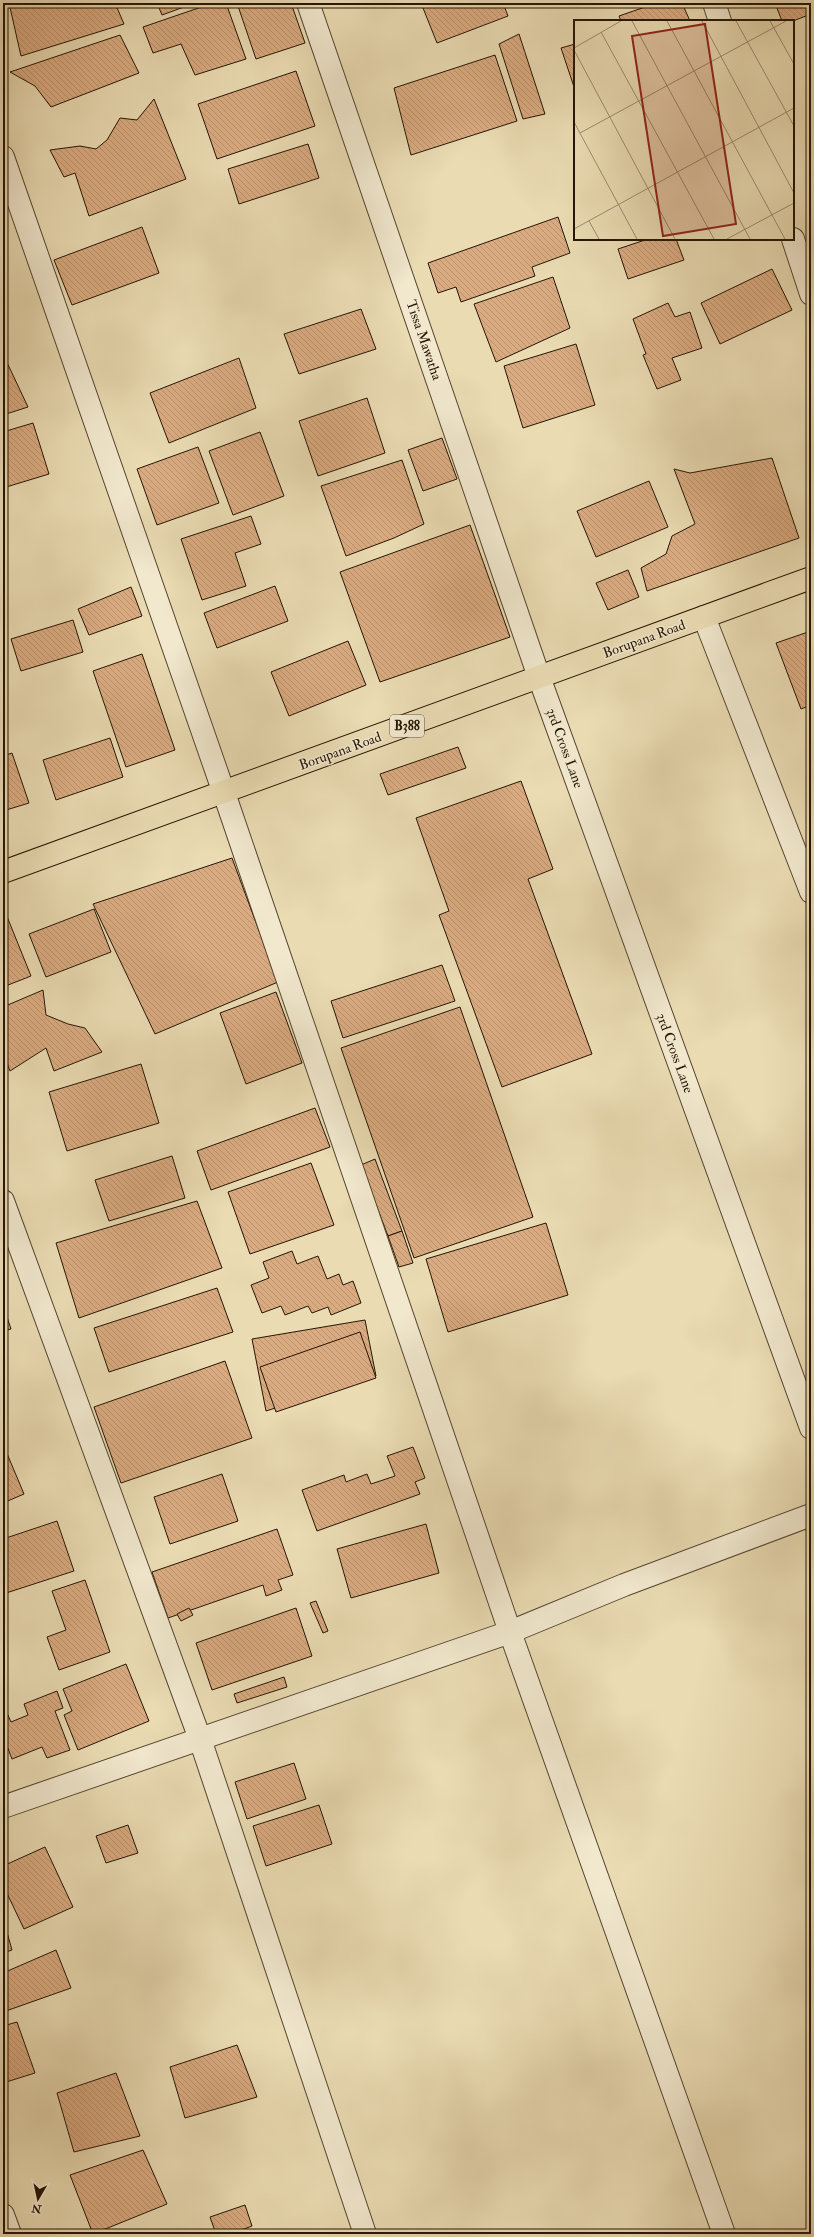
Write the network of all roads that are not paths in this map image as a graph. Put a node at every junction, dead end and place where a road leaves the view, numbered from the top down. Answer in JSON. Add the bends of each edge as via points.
{"nodes":[{"id":1,"x":308,"y":3,"type":"edge"},
{"id":2,"x":714,"y":3,"type":"edge"},
{"id":3,"x":720,"y":20,"type":"edge"},
{"id":4,"x":3,"y":157,"type":"edge"},
{"id":5,"x":793,"y":240,"type":"edge"},
{"id":6,"x":811,"y":294,"type":"edge"},
{"id":7,"x":811,"y":578,"type":"edge"},
{"id":8,"x":704,"y":617,"type":"junction"},
{"id":9,"x":539,"y":677,"type":"junction"},
{"id":10,"x":224,"y":793,"type":"junction"},
{"id":11,"x":3,"y":872,"type":"edge"},
{"id":12,"x":811,"y":892,"type":"edge"},
{"id":13,"x":3,"y":1201,"type":"edge"},
{"id":14,"x":811,"y":1428,"type":"edge"},
{"id":15,"x":811,"y":1515,"type":"edge"},
{"id":16,"x":510,"y":1632,"type":"junction"},
{"id":17,"x":200,"y":1739,"type":"junction"},
{"id":18,"x":3,"y":1807,"type":"edge"},
{"id":19,"x":3,"y":2215,"type":"edge"},
{"id":20,"x":10,"y":2234,"type":"edge"},
{"id":21,"x":365,"y":2234,"type":"edge"},
{"id":22,"x":724,"y":2234,"type":"edge"}],
"edges":[{"from":1,"to":9,"type":"street","name":"Tissa Mawatha"},
{"from":2,"to":3,"type":"street"},
{"from":4,"to":10,"type":"street"},
{"from":5,"to":6,"type":"street"},
{"from":7,"to":8,"type":"main road","name":"Borupana Road","number":"B388"},
{"from":8,"to":9,"type":"main road","name":"Borupana Road","number":"B388"},
{"from":8,"to":12,"type":"street"},
{"from":9,"to":10,"type":"main road","name":"Borupana Road","number":"B388"},
{"from":9,"to":14,"type":"street","name":"3rd Cross Lane"},
{"from":10,"to":11,"type":"main road","name":"Borupana Road","number":"B388"},
{"from":10,"to":16,"type":"street"},
{"from":13,"to":17,"type":"street"},
{"from":15,"to":16,"type":"street","via":[[624,1585]]},
{"from":16,"to":17,"type":"street"},
{"from":16,"to":22,"type":"street"},
{"from":17,"to":18,"type":"street"},
{"from":17,"to":21,"type":"street"},
{"from":19,"to":20,"type":"street"}]}
